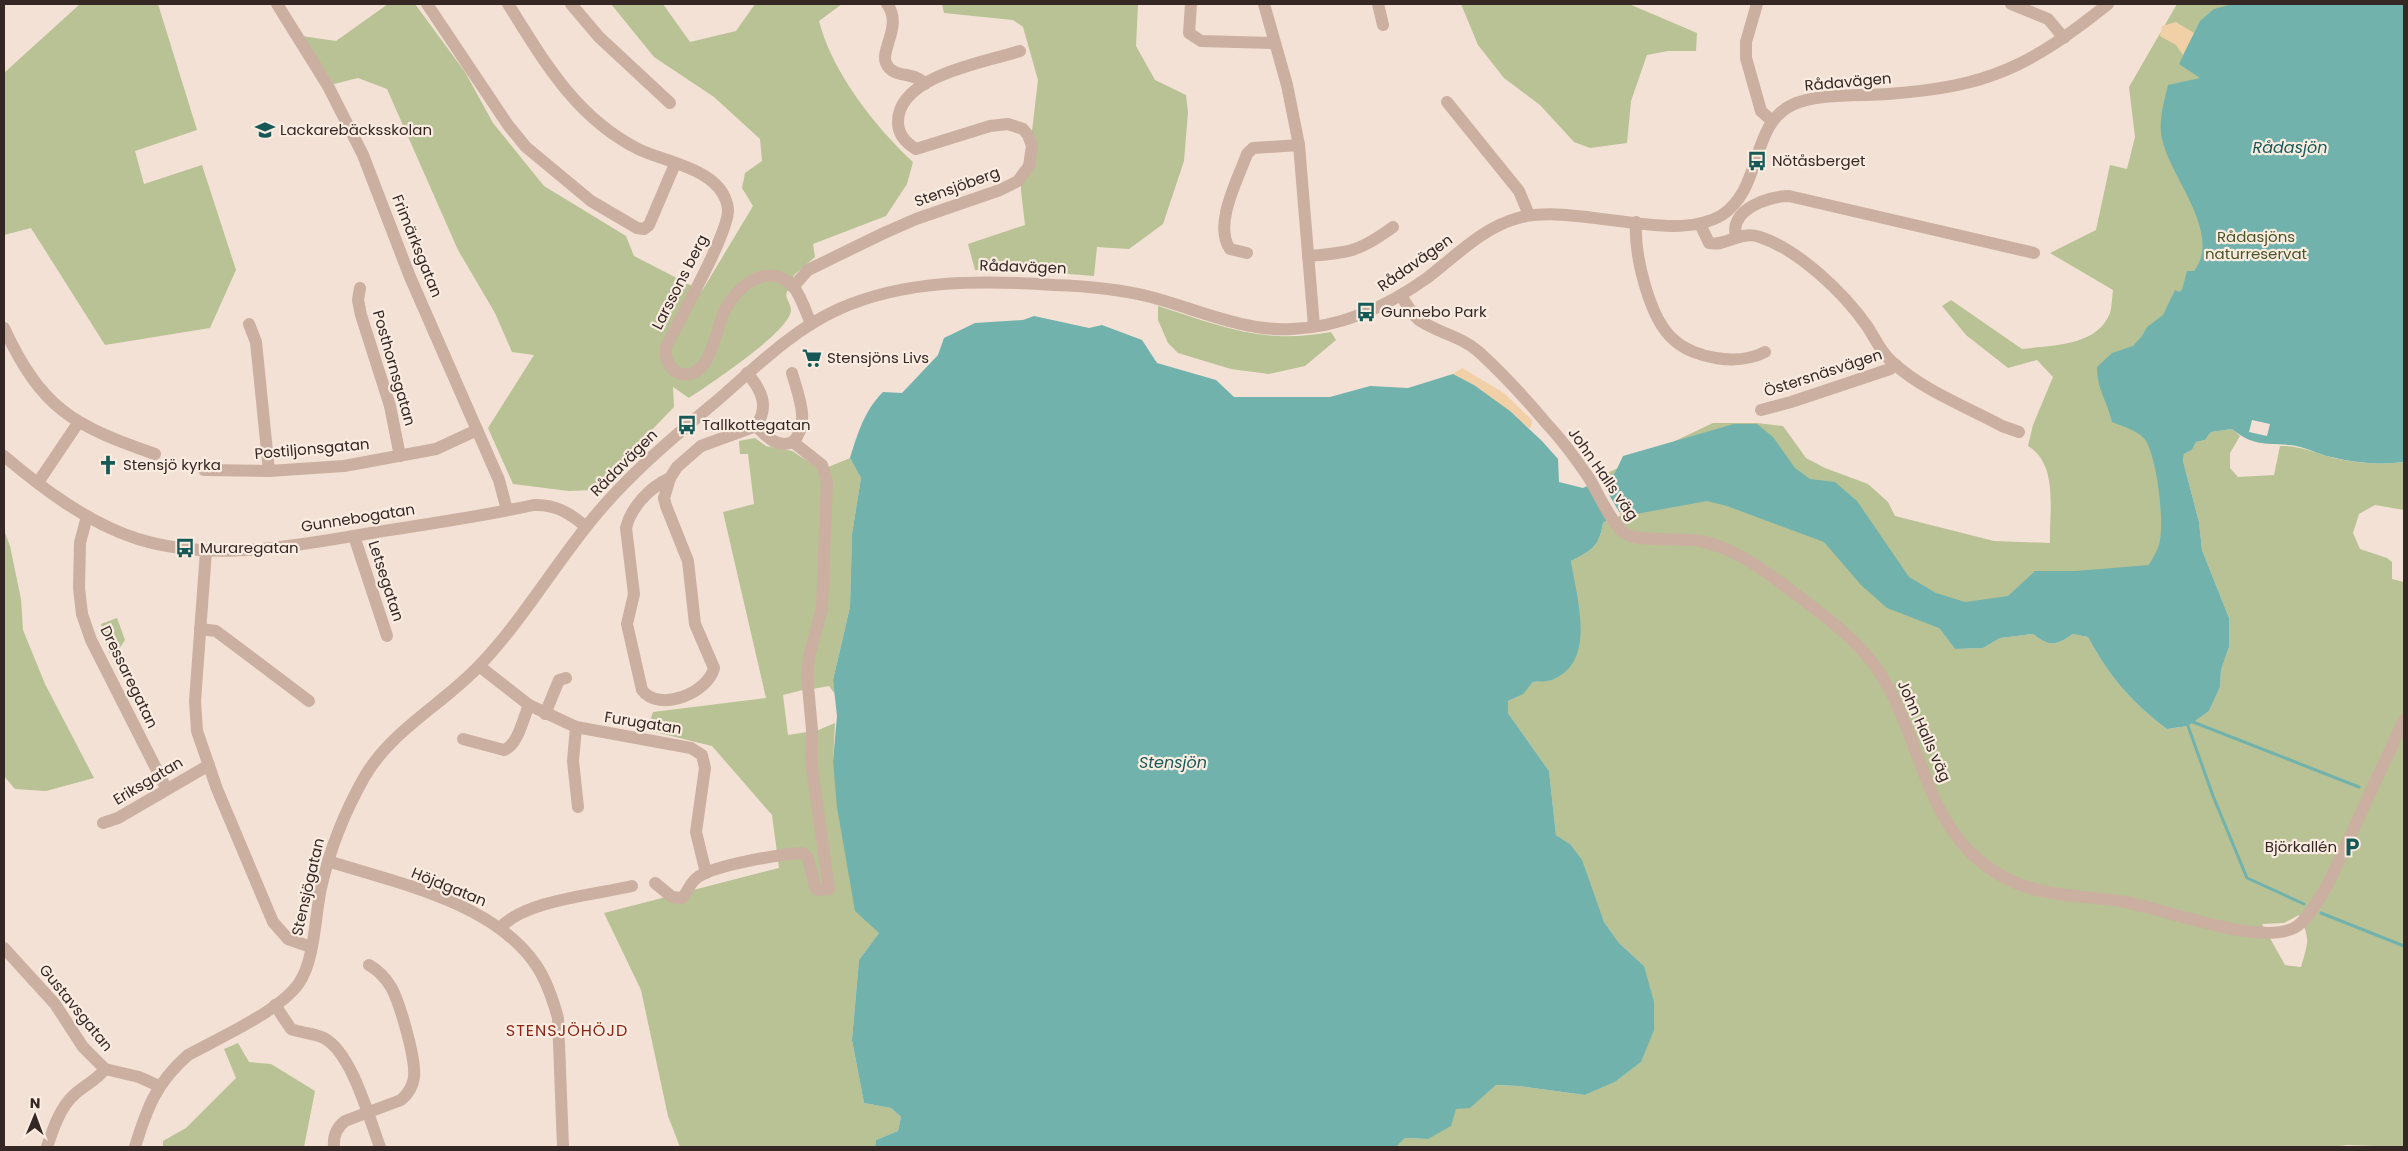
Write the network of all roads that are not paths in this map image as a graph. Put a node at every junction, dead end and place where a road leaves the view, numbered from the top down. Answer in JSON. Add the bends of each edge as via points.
{"nodes":[{"id":1,"x":277,"y":4,"type":"edge"},
{"id":2,"x":427,"y":4,"type":"edge"},
{"id":3,"x":508,"y":4,"type":"edge"},
{"id":4,"x":571,"y":4,"type":"edge"},
{"id":5,"x":887,"y":4,"type":"edge"},
{"id":6,"x":1191,"y":4,"type":"edge"},
{"id":7,"x":1264,"y":4,"type":"edge"},
{"id":8,"x":1378,"y":4,"type":"edge"},
{"id":9,"x":1757,"y":4,"type":"edge"},
{"id":10,"x":2011,"y":4,"type":"edge"},
{"id":11,"x":2108,"y":4,"type":"edge"},
{"id":12,"x":1383,"y":25,"type":"dead end"},
{"id":13,"x":2064,"y":38,"type":"junction"},
{"id":14,"x":1274,"y":44,"type":"junction"},
{"id":15,"x":1020,"y":51,"type":"dead end"},
{"id":16,"x":924,"y":84,"type":"junction"},
{"id":17,"x":1447,"y":102,"type":"dead end"},
{"id":18,"x":670,"y":103,"type":"dead end"},
{"id":19,"x":1772,"y":121,"type":"junction"},
{"id":20,"x":1299,"y":145,"type":"junction"},
{"id":21,"x":676,"y":164,"type":"junction"},
{"id":22,"x":1529,"y":215,"type":"junction"},
{"id":23,"x":1636,"y":222,"type":"junction"},
{"id":24,"x":1700,"y":224,"type":"junction"},
{"id":25,"x":1393,"y":227,"type":"dead end"},
{"id":26,"x":1736,"y":236,"type":"junction"},
{"id":27,"x":1246,"y":253,"type":"dead end"},
{"id":28,"x":2034,"y":253,"type":"dead end"},
{"id":29,"x":1308,"y":256,"type":"junction"},
{"id":30,"x":793,"y":287,"type":"junction"},
{"id":31,"x":360,"y":288,"type":"dead end"},
{"id":32,"x":1401,"y":295,"type":"junction"},
{"id":33,"x":249,"y":324,"type":"dead end"},
{"id":34,"x":811,"y":324,"type":"junction"},
{"id":35,"x":1314,"y":326,"type":"junction"},
{"id":36,"x":4,"y":328,"type":"edge"},
{"id":37,"x":1765,"y":352,"type":"dead end"},
{"id":38,"x":1896,"y":365,"type":"junction"},
{"id":39,"x":748,"y":372,"type":"junction"},
{"id":40,"x":792,"y":373,"type":"dead end"},
{"id":41,"x":1761,"y":410,"type":"dead end"},
{"id":42,"x":78,"y":423,"type":"junction"},
{"id":43,"x":756,"y":426,"type":"junction"},
{"id":44,"x":477,"y":430,"type":"junction"},
{"id":45,"x":2019,"y":432,"type":"dead end"},
{"id":46,"x":793,"y":442,"type":"junction"},
{"id":47,"x":155,"y":454,"type":"dead end"},
{"id":48,"x":4,"y":456,"type":"edge"},
{"id":49,"x":400,"y":456,"type":"junction"},
{"id":50,"x":204,"y":470,"type":"dead end"},
{"id":51,"x":269,"y":471,"type":"junction"},
{"id":52,"x":670,"y":478,"type":"junction"},
{"id":53,"x":39,"y":482,"type":"junction"},
{"id":54,"x":507,"y":510,"type":"junction"},
{"id":55,"x":87,"y":516,"type":"junction"},
{"id":56,"x":586,"y":527,"type":"junction"},
{"id":57,"x":354,"y":536,"type":"junction"},
{"id":58,"x":206,"y":551,"type":"junction"},
{"id":59,"x":200,"y":630,"type":"junction"},
{"id":60,"x":387,"y":636,"type":"dead end"},
{"id":61,"x":479,"y":666,"type":"junction"},
{"id":62,"x":566,"y":678,"type":"dead end"},
{"id":63,"x":309,"y":701,"type":"dead end"},
{"id":64,"x":528,"y":705,"type":"junction"},
{"id":65,"x":544,"y":714,"type":"junction"},
{"id":66,"x":2404,"y":720,"type":"edge"},
{"id":67,"x":576,"y":727,"type":"junction"},
{"id":68,"x":463,"y":739,"type":"dead end"},
{"id":69,"x":209,"y":765,"type":"junction"},
{"id":70,"x":166,"y":788,"type":"junction"},
{"id":71,"x":578,"y":807,"type":"dead end"},
{"id":72,"x":103,"y":824,"type":"dead end"},
{"id":73,"x":328,"y":860,"type":"junction"},
{"id":74,"x":706,"y":873,"type":"junction"},
{"id":75,"x":655,"y":882,"type":"dead end"},
{"id":76,"x":632,"y":886,"type":"dead end"},
{"id":77,"x":500,"y":928,"type":"junction"},
{"id":78,"x":311,"y":946,"type":"junction"},
{"id":79,"x":4,"y":948,"type":"edge"},
{"id":80,"x":369,"y":965,"type":"dead end"},
{"id":81,"x":275,"y":1005,"type":"junction"},
{"id":82,"x":105,"y":1069,"type":"junction"},
{"id":83,"x":159,"y":1086,"type":"junction"},
{"id":84,"x":368,"y":1112,"type":"junction"},
{"id":85,"x":47,"y":1147,"type":"edge"},
{"id":86,"x":135,"y":1147,"type":"edge"},
{"id":87,"x":334,"y":1147,"type":"edge"},
{"id":88,"x":380,"y":1147,"type":"edge"},
{"id":89,"x":563,"y":1147,"type":"edge"}],
"edges":[{"from":1,"to":44,"type":"street","name":"Frimärksgatan","via":[[328,86],[363,155],[410,277]]},
{"from":2,"to":21,"type":"street","via":[[526,147],[591,201],[644,229],[649,225]]},
{"from":3,"to":21,"type":"street","name":"Larssons berg","via":[[566,93],[584,111],[619,138]]},
{"from":4,"to":18,"type":"street","via":[[604,42]]},
{"from":5,"to":16,"type":"street","via":[[892,10],[892,18],[885,63],[896,73],[918,77]]},
{"from":6,"to":14,"type":"street","via":[[1189,32],[1201,41]]},
{"from":7,"to":14,"type":"street"},
{"from":8,"to":12,"type":"street"},
{"from":9,"to":19,"type":"street","via":[[1746,42],[1746,58],[1758,105]]},
{"from":10,"to":13,"type":"street","via":[[2048,19]]},
{"from":11,"to":13,"type":"street","name":"Rådavägen"},
{"from":13,"to":19,"type":"street","name":"Rådavägen","via":[[2014,68],[1969,84],[1933,91],[1808,100],[1786,108]]},
{"from":14,"to":20,"type":"street","via":[[1288,84]]},
{"from":15,"to":16,"type":"street","name":"Stensjöberg","via":[[960,68]]},
{"from":16,"to":30,"type":"street","name":"Stensjöberg","via":[[900,111],[899,129],[904,141],[920,149],[990,126],[1017,126],[1028,135],[1032,146],[1024,174],[1000,190],[916,219],[818,265],[808,270]]},
{"from":17,"to":22,"type":"street","via":[[1519,191]]},
{"from":19,"to":24,"type":"street","name":"Rådavägen","via":[[1742,194],[1722,214]]},
{"from":20,"to":27,"type":"street","via":[[1253,148],[1247,154],[1223,225],[1225,242],[1230,249]]},
{"from":20,"to":29,"type":"street"},
{"from":21,"to":30,"type":"street","name":"Larssons berg","via":[[716,185],[728,209],[728,219],[666,347],[666,360],[672,370],[685,375],[698,371],[708,358],[725,309],[749,281],[765,276],[786,281]]},
{"from":22,"to":23,"type":"street","name":"Rådavägen"},
{"from":22,"to":32,"type":"street","name":"Rådavägen","via":[[1514,218],[1484,233]]},
{"from":23,"to":24,"type":"street","name":"Rådavägen"},
{"from":23,"to":37,"type":"street","via":[[1638,255],[1650,299],[1659,320],[1674,340],[1694,352],[1725,360],[1746,359]]},
{"from":24,"to":26,"type":"street","via":[[1708,243],[1720,244]]},
{"from":25,"to":29,"type":"street","via":[[1368,245],[1348,252]]},
{"from":26,"to":28,"type":"street","via":[[1734,224],[1744,213],[1769,198],[1789,196]]},
{"from":26,"to":38,"type":"street","name":"Östersnäsvägen","via":[[1758,236],[1775,242],[1804,262],[1849,304],[1884,354]]},
{"from":29,"to":35,"type":"street"},
{"from":30,"to":34,"type":"street"},
{"from":31,"to":49,"type":"street","name":"Posthornsgatan","via":[[361,314],[390,406]]},
{"from":32,"to":35,"type":"street","name":"Rådavägen","via":[[1360,314]]},
{"from":32,"to":66,"type":"street","name":"John Halls väg","via":[[1419,319],[1478,351],[1548,425],[1589,478],[1622,531],[1633,537],[1689,540],[1720,546],[1795,593],[1855,642],[1882,676],[1955,835],[1970,853],[1995,872],[2022,885],[2126,902],[2227,928],[2266,932],[2296,928],[2328,884]]},
{"from":33,"to":51,"type":"street","via":[[256,342]]},
{"from":34,"to":35,"type":"street","name":"Rådavägen","via":[[837,310],[874,298],[932,285],[969,282],[1090,287],[1147,296],[1247,325],[1286,330]]},
{"from":34,"to":39,"type":"street","name":"Rådavägen"},
{"from":36,"to":42,"type":"street","via":[[36,387]]},
{"from":38,"to":41,"type":"street","name":"Östersnäsvägen","via":[[1806,398]]},
{"from":38,"to":45,"type":"street","name":"Östersnäsvägen","via":[[1929,388]]},
{"from":39,"to":43,"type":"street","via":[[763,398],[763,414]]},
{"from":39,"to":56,"type":"street","name":"Rådavägen","via":[[641,465]]},
{"from":40,"to":46,"type":"street","via":[[802,420],[802,428]]},
{"from":42,"to":47,"type":"street"},
{"from":42,"to":53,"type":"street"},
{"from":43,"to":46,"type":"street","via":[[777,443]]},
{"from":43,"to":52,"type":"street","via":[[701,446],[677,466]]},
{"from":44,"to":49,"type":"street","name":"Postiljonsgatan","via":[[436,448]]},
{"from":44,"to":54,"type":"street","name":"Frimärksgatan","via":[[499,480]]},
{"from":46,"to":74,"type":"street","via":[[822,465],[827,481],[822,608],[807,674],[811,761],[829,889],[814,887],[808,858],[803,853]]},
{"from":48,"to":53,"type":"street","name":"Gunnebogatan"},
{"from":49,"to":51,"type":"street","name":"Postiljonsgatan","via":[[344,466]]},
{"from":50,"to":51,"type":"street","name":"Postiljonsgatan"},
{"from":52,"to":52,"type":"street","via":[[658,483],[644,497],[628,518],[626,528],[634,594],[626,624],[642,690],[653,699],[693,693],[708,681],[714,668],[695,624],[688,561],[664,498]]},
{"from":53,"to":55,"type":"street","name":"Gunnebogatan"},
{"from":54,"to":56,"type":"street","name":"Gunnebogatan","via":[[547,505],[569,514]]},
{"from":54,"to":57,"type":"street","name":"Gunnebogatan"},
{"from":55,"to":58,"type":"street","name":"Gunnebogatan","via":[[140,539]]},
{"from":55,"to":70,"type":"street","name":"Dressaregatan","via":[[79,558],[82,614],[91,640]]},
{"from":56,"to":61,"type":"street","name":"Stensjögatan","via":[[526,610]]},
{"from":57,"to":58,"type":"street","name":"Gunnebogatan","via":[[254,549]]},
{"from":57,"to":60,"type":"street","name":"Letsegatan"},
{"from":58,"to":59,"type":"street"},
{"from":59,"to":63,"type":"street","via":[[216,631]]},
{"from":59,"to":69,"type":"street","via":[[195,715]]},
{"from":61,"to":64,"type":"street","name":"Furugatan"},
{"from":61,"to":73,"type":"street","name":"Stensjögatan","via":[[379,755],[344,817]]},
{"from":62,"to":65,"type":"street","via":[[559,680]]},
{"from":64,"to":65,"type":"street","name":"Furugatan"},
{"from":64,"to":68,"type":"street","via":[[514,743],[508,749]]},
{"from":65,"to":67,"type":"street","name":"Furugatan"},
{"from":67,"to":71,"type":"street","via":[[573,761]]},
{"from":67,"to":74,"type":"street","name":"Furugatan","via":[[691,748],[702,755],[705,768],[696,832]]},
{"from":69,"to":70,"type":"street","name":"Eriksgatan"},
{"from":69,"to":78,"type":"street","via":[[273,922],[288,939]]},
{"from":70,"to":72,"type":"street","name":"Eriksgatan"},
{"from":73,"to":77,"type":"street","name":"Höjdgatan","via":[[475,912]]},
{"from":73,"to":78,"type":"street","name":"Stensjögatan"},
{"from":74,"to":75,"type":"street","via":[[696,878],[682,898],[672,897]]},
{"from":76,"to":77,"type":"street","via":[[526,910],[509,918]]},
{"from":77,"to":89,"type":"street","name":"Höjdgatan","via":[[536,965],[553,1001],[560,1033]]},
{"from":78,"to":81,"type":"street","name":"Stensjögatan","via":[[300,981]]},
{"from":79,"to":82,"type":"street","name":"Gustavsgatan","via":[[55,1004],[83,1046]]},
{"from":80,"to":84,"type":"street","via":[[387,981],[397,1002],[412,1056],[414,1078],[408,1094],[401,1100]]},
{"from":81,"to":83,"type":"street","name":"Stensjögatan","via":[[188,1055]]},
{"from":81,"to":84,"type":"street","via":[[291,1029],[330,1042],[356,1079]]},
{"from":82,"to":83,"type":"street","name":"Gustavsgatan","via":[[139,1077]]},
{"from":82,"to":85,"type":"street","via":[[65,1105]]},
{"from":83,"to":86,"type":"street","name":"Stensjögatan","via":[[146,1110]]},
{"from":84,"to":87,"type":"street","via":[[340,1125]]},
{"from":84,"to":88,"type":"street"}]}
